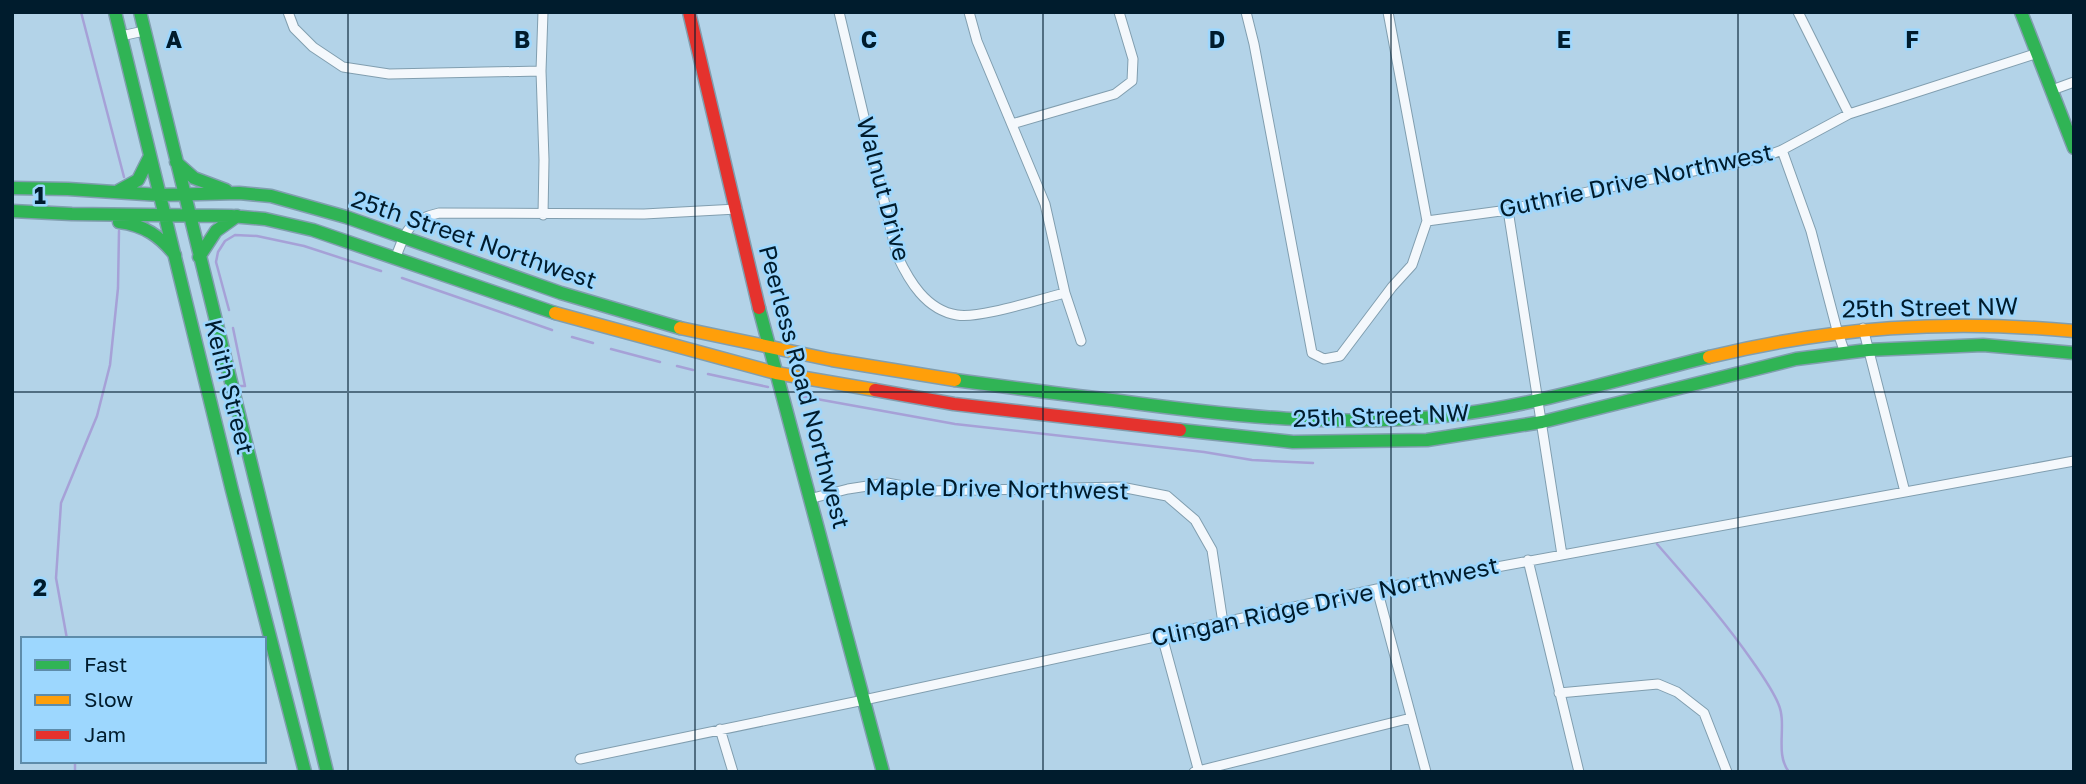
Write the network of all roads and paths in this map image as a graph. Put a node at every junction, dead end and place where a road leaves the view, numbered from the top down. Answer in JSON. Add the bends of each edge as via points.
{"nodes":[{"id":1,"x":115,"y":12,"type":"edge"},
{"id":2,"x":140,"y":12,"type":"edge"},
{"id":3,"x":288,"y":12,"type":"edge"},
{"id":4,"x":543,"y":12,"type":"edge"},
{"id":5,"x":690,"y":12,"type":"edge"},
{"id":6,"x":839,"y":12,"type":"edge"},
{"id":7,"x":969,"y":12,"type":"edge"},
{"id":8,"x":1119,"y":12,"type":"edge"},
{"id":9,"x":1246,"y":12,"type":"edge"},
{"id":10,"x":1388,"y":12,"type":"edge"},
{"id":11,"x":1798,"y":12,"type":"edge"},
{"id":12,"x":2021,"y":12,"type":"edge"},
{"id":13,"x":144,"y":31,"type":"junction"},
{"id":14,"x":121,"y":36,"type":"junction"},
{"id":15,"x":2038,"y":53,"type":"junction"},
{"id":16,"x":541,"y":71,"type":"junction"},
{"id":17,"x":2074,"y":82,"type":"edge"},
{"id":18,"x":2052,"y":90,"type":"junction"},
{"id":19,"x":1849,"y":114,"type":"junction"},
{"id":20,"x":1012,"y":124,"type":"junction"},
{"id":21,"x":2074,"y":148,"type":"edge"},
{"id":22,"x":1782,"y":150,"type":"junction"},
{"id":23,"x":150,"y":156,"type":"junction"},
{"id":24,"x":176,"y":162,"type":"junction"},
{"id":25,"x":12,"y":188,"type":"edge"},
{"id":26,"x":117,"y":192,"type":"junction"},
{"id":27,"x":234,"y":194,"type":"junction"},
{"id":28,"x":160,"y":195,"type":"junction"},
{"id":29,"x":184,"y":195,"type":"junction"},
{"id":30,"x":737,"y":209,"type":"junction"},
{"id":31,"x":1508,"y":210,"type":"junction"},
{"id":32,"x":12,"y":211,"type":"edge"},
{"id":33,"x":72,"y":214,"type":"junction"},
{"id":34,"x":165,"y":215,"type":"junction"},
{"id":35,"x":543,"y":215,"type":"junction"},
{"id":36,"x":190,"y":216,"type":"junction"},
{"id":37,"x":237,"y":216,"type":"junction"},
{"id":38,"x":1427,"y":221,"type":"junction"},
{"id":39,"x":403,"y":238,"type":"junction"},
{"id":40,"x":175,"y":255,"type":"junction"},
{"id":41,"x":199,"y":257,"type":"junction"},
{"id":42,"x":395,"y":259,"type":"junction"},
{"id":43,"x":1065,"y":293,"type":"junction"},
{"id":44,"x":1863,"y":328,"type":"junction"},
{"id":45,"x":1837,"y":330,"type":"junction"},
{"id":46,"x":2074,"y":331,"type":"edge"},
{"id":47,"x":1081,"y":341,"type":"dead end"},
{"id":48,"x":769,"y":348,"type":"junction"},
{"id":49,"x":1868,"y":350,"type":"junction"},
{"id":50,"x":1845,"y":353,"type":"junction"},
{"id":51,"x":2074,"y":353,"type":"edge"},
{"id":52,"x":776,"y":373,"type":"junction"},
{"id":53,"x":917,"y":373,"type":"joint"},
{"id":54,"x":1538,"y":401,"type":"junction"},
{"id":55,"x":1542,"y":422,"type":"junction"},
{"id":56,"x":2074,"y":461,"type":"edge"},
{"id":57,"x":1905,"y":492,"type":"junction"},
{"id":58,"x":809,"y":499,"type":"junction"},
{"id":59,"x":1562,"y":555,"type":"junction"},
{"id":60,"x":1528,"y":561,"type":"junction"},
{"id":61,"x":1377,"y":589,"type":"junction"},
{"id":62,"x":1223,"y":622,"type":"junction"},
{"id":63,"x":1162,"y":636,"type":"junction"},
{"id":64,"x":270,"y":638,"type":"junction"},
{"id":65,"x":1559,"y":692,"type":"junction"},
{"id":66,"x":863,"y":700,"type":"junction"},
{"id":67,"x":1411,"y":718,"type":"junction"},
{"id":68,"x":313,"y":719,"type":"junction"},
{"id":69,"x":720,"y":729,"type":"junction"},
{"id":70,"x":580,"y":759,"type":"dead end"},
{"id":71,"x":325,"y":770,"type":"edge"},
{"id":72,"x":1198,"y":771,"type":"edge"},
{"id":73,"x":305,"y":772,"type":"edge"},
{"id":74,"x":733,"y":772,"type":"edge"},
{"id":75,"x":883,"y":772,"type":"edge"},
{"id":76,"x":1426,"y":772,"type":"edge"},
{"id":77,"x":1579,"y":772,"type":"edge"},
{"id":78,"x":1727,"y":772,"type":"edge"}],
"edges":[{"from":1,"to":14,"type":"main road","name":"Keith Street"},
{"from":2,"to":13,"type":"main road","name":"Keith Street"},
{"from":3,"to":16,"type":"street","via":[[294,27],[313,47],[343,67],[389,74]]},
{"from":4,"to":16,"type":"street"},
{"from":5,"to":30,"type":"main road","name":"Peerless Road Northwest"},
{"from":6,"to":43,"type":"street","name":"Walnut Drive","via":[[897,256],[921,295],[956,315],[977,315]]},
{"from":7,"to":20,"type":"street"},
{"from":8,"to":20,"type":"street","via":[[1133,59],[1132,80],[1115,94]]},
{"from":9,"to":38,"type":"street","via":[[1312,353],[1324,359],[1340,356],[1412,265]]},
{"from":10,"to":38,"type":"street"},
{"from":11,"to":19,"type":"street"},
{"from":12,"to":15,"type":"main road"},
{"from":13,"to":14,"type":"street"},
{"from":13,"to":24,"type":"main road","name":"Keith Street"},
{"from":14,"to":23,"type":"main road","name":"Keith Street"},
{"from":15,"to":18,"type":"main road"},
{"from":15,"to":19,"type":"street","name":"Guthrie Drive Northwest"},
{"from":16,"to":35,"type":"street"},
{"from":17,"to":18,"type":"street"},
{"from":18,"to":21,"type":"main road"},
{"from":19,"to":22,"type":"street","name":"Guthrie Drive Northwest"},
{"from":20,"to":43,"type":"street","via":[[1045,204]]},
{"from":22,"to":31,"type":"street","name":"Guthrie Drive Northwest"},
{"from":22,"to":45,"type":"street","via":[[1811,230]]},
{"from":23,"to":26,"type":"main road","via":[[138,180]]},
{"from":23,"to":28,"type":"main road","name":"Keith Street"},
{"from":24,"to":27,"type":"main road","via":[[187,175]]},
{"from":24,"to":29,"type":"main road","name":"Keith Street"},
{"from":25,"to":26,"type":"main road","name":"25th Street Northwest"},
{"from":26,"to":28,"type":"main road","name":"25th Street Northwest"},
{"from":27,"to":29,"type":"main road","name":"25th Street Northwest"},
{"from":27,"to":39,"type":"main road","name":"25th Street Northwest","via":[[286,199]]},
{"from":28,"to":29,"type":"main road","name":"25th Street Northwest"},
{"from":28,"to":34,"type":"main road","name":"Keith Street"},
{"from":29,"to":36,"type":"main road","name":"Keith Street"},
{"from":30,"to":35,"type":"street"},
{"from":30,"to":48,"type":"main road","name":"Peerless Road Northwest"},
{"from":31,"to":38,"type":"street","name":"Guthrie Drive Northwest"},
{"from":31,"to":54,"type":"street"},
{"from":32,"to":33,"type":"main road","name":"25th Street Northwest"},
{"from":33,"to":34,"type":"main road","name":"25th Street Northwest"},
{"from":33,"to":40,"type":"main road","via":[[137,224],[158,235]]},
{"from":34,"to":36,"type":"main road","name":"25th Street Northwest"},
{"from":34,"to":40,"type":"main road","name":"Keith Street"},
{"from":35,"to":39,"type":"street","via":[[439,213],[412,223]]},
{"from":36,"to":37,"type":"main road","name":"25th Street Northwest"},
{"from":36,"to":41,"type":"main road","name":"Keith Street"},
{"from":37,"to":41,"type":"main road","via":[[216,231]]},
{"from":37,"to":42,"type":"main road","name":"25th Street Northwest","via":[[313,230]]},
{"from":39,"to":42,"type":"street"},
{"from":39,"to":48,"type":"main road","name":"25th Street Northwest","via":[[606,307]]},
{"from":40,"to":64,"type":"main road","name":"Keith Street"},
{"from":41,"to":68,"type":"main road","name":"Keith Street"},
{"from":42,"to":52,"type":"main road","name":"25th Street Northwest","via":[[568,318]]},
{"from":43,"to":47,"type":"street"},
{"from":44,"to":45,"type":"main road","name":"25th Street NW"},
{"from":44,"to":46,"type":"main road","name":"25th Street NW","via":[[1971,324]]},
{"from":44,"to":49,"type":"street"},
{"from":45,"to":50,"type":"street"},
{"from":45,"to":54,"type":"main road","name":"25th Street NW"},
{"from":48,"to":52,"type":"main road","name":"Peerless Road Northwest"},
{"from":48,"to":53,"type":"main road","name":"25th Street Northwest"},
{"from":49,"to":50,"type":"main road","name":"25th Street NW"},
{"from":49,"to":51,"type":"main road","name":"25th Street NW","via":[[1983,345]]},
{"from":49,"to":57,"type":"street"},
{"from":50,"to":55,"type":"main road","name":"25th Street NW","via":[[1786,361]]},
{"from":52,"to":55,"type":"main road","name":"25th Street NW","via":[[993,409],[1293,442],[1427,440]]},
{"from":52,"to":58,"type":"main road","name":"Peerless Road Northwest"},
{"from":53,"to":54,"type":"main road","name":"25th Street NW","via":[[1234,416],[1313,421],[1386,421]]},
{"from":54,"to":55,"type":"street"},
{"from":55,"to":59,"type":"street"},
{"from":56,"to":57,"type":"street","name":"Clingan Ridge Drive Northwest"},
{"from":57,"to":59,"type":"street","name":"Clingan Ridge Drive Northwest"},
{"from":58,"to":62,"type":"street","name":"Maple Drive Northwest","via":[[887,483],[929,491],[1121,487],[1167,496],[1195,520],[1212,550]]},
{"from":58,"to":66,"type":"main road","name":"Peerless Road Northwest"},
{"from":59,"to":60,"type":"street","name":"Clingan Ridge Drive Northwest"},
{"from":60,"to":61,"type":"street","name":"Clingan Ridge Drive Northwest"},
{"from":60,"to":65,"type":"street"},
{"from":61,"to":62,"type":"street","name":"Clingan Ridge Drive Northwest"},
{"from":61,"to":67,"type":"street"},
{"from":62,"to":63,"type":"street","name":"Clingan Ridge Drive Northwest"},
{"from":63,"to":66,"type":"street","name":"Clingan Ridge Drive Northwest"},
{"from":63,"to":72,"type":"street"},
{"from":64,"to":68,"type":"main road","via":[[295,706]]},
{"from":64,"to":73,"type":"main road","name":"Keith Street"},
{"from":65,"to":77,"type":"street"},
{"from":65,"to":78,"type":"street","via":[[1658,684],[1677,692],[1704,713]]},
{"from":66,"to":69,"type":"street","name":"Clingan Ridge Drive Northwest"},
{"from":66,"to":75,"type":"main road","name":"Peerless Road Northwest"},
{"from":67,"to":72,"type":"street"},
{"from":67,"to":76,"type":"street"},
{"from":68,"to":71,"type":"main road","name":"Keith Street"},
{"from":69,"to":70,"type":"street","name":"Clingan Ridge Drive Northwest"},
{"from":69,"to":74,"type":"street"}]}
